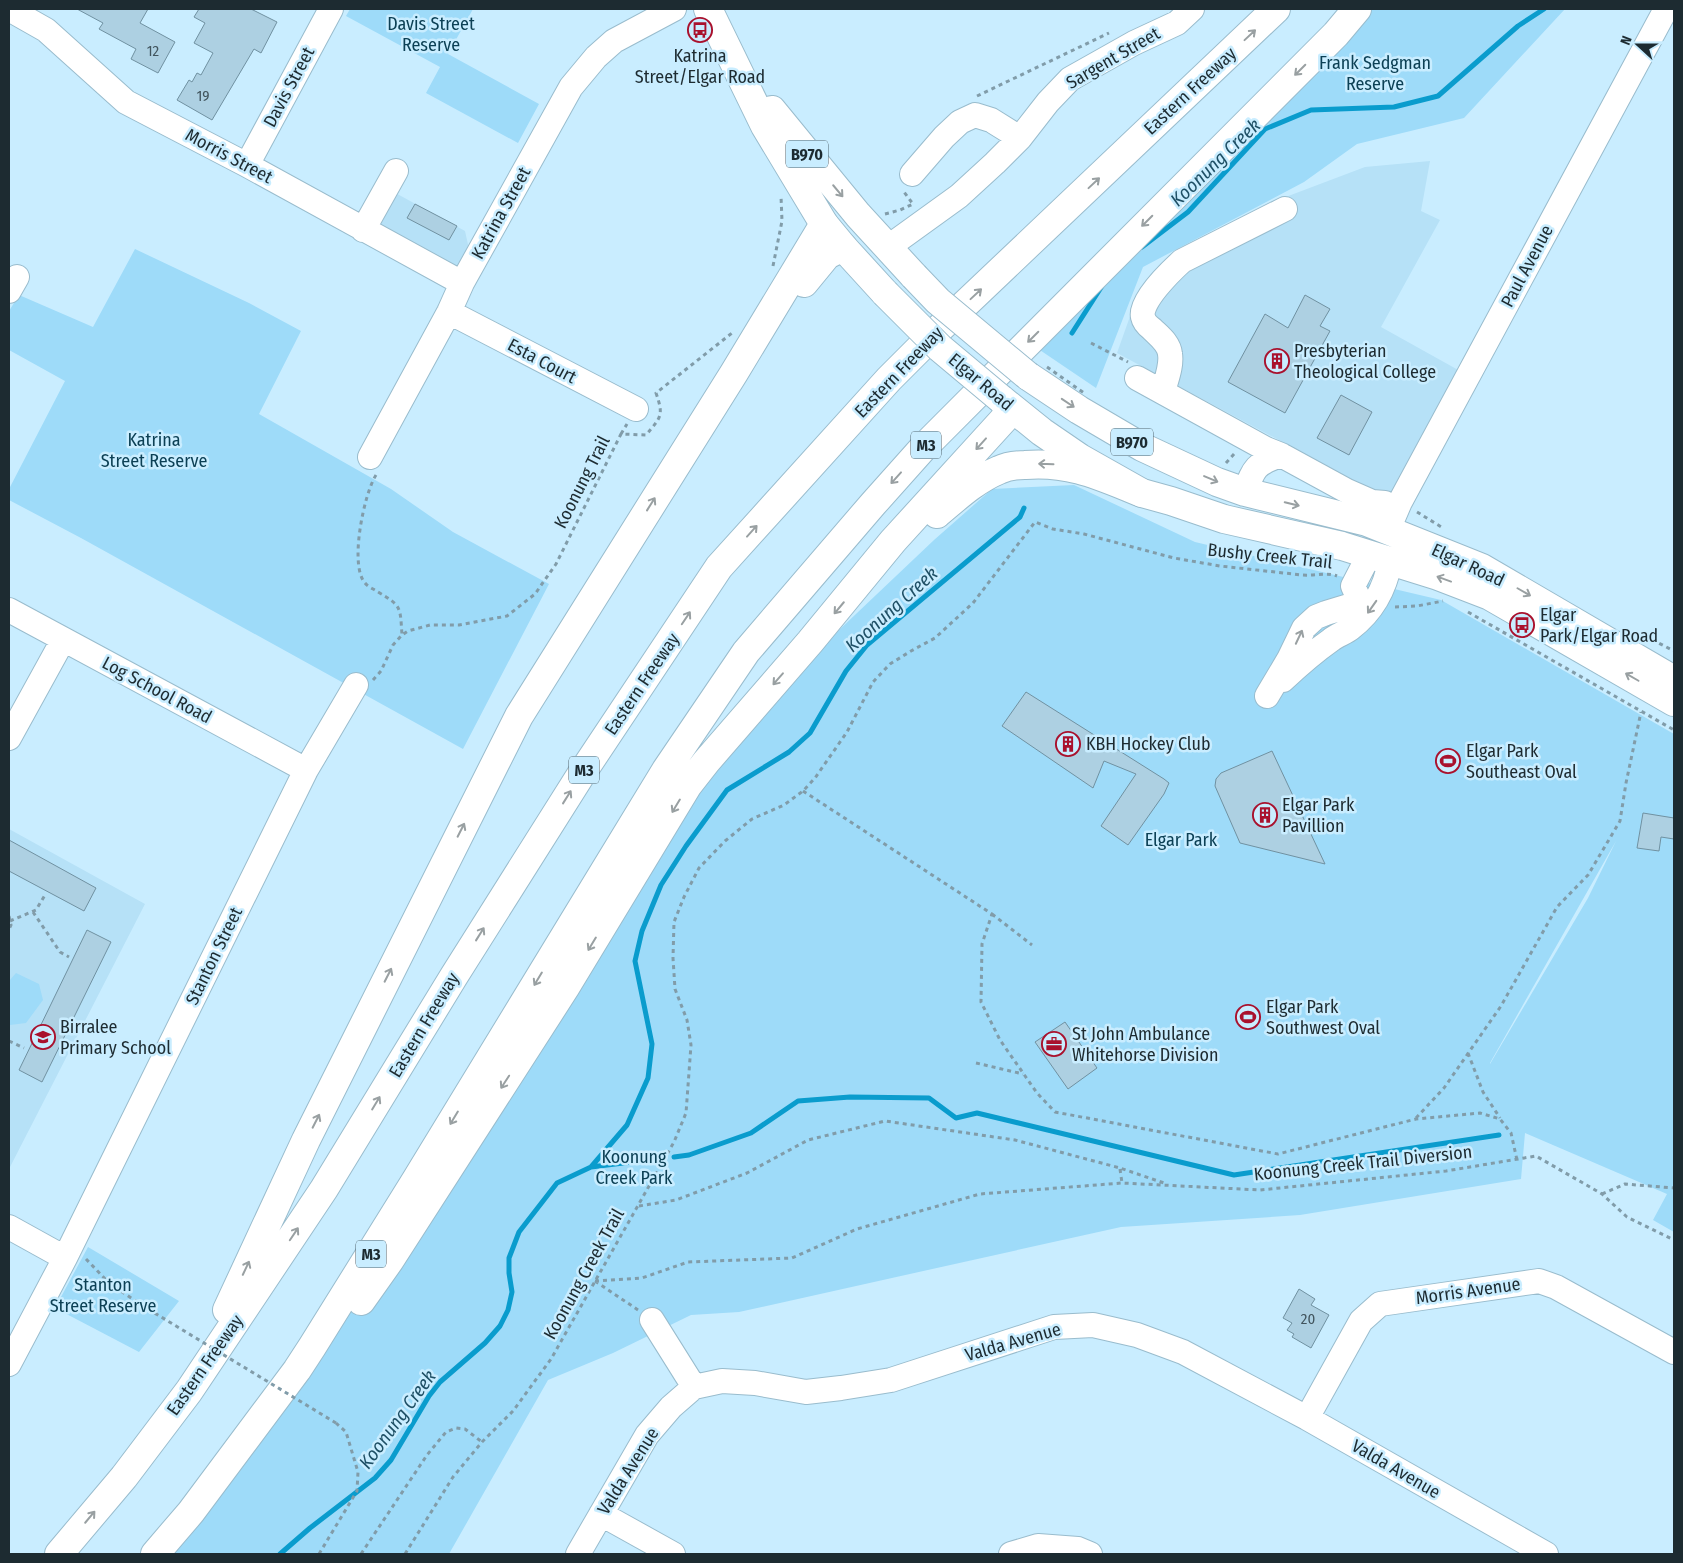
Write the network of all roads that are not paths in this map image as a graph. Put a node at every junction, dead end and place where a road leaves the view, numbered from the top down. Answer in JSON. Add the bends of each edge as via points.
{"nodes":[{"id":1,"x":9,"y":9,"type":"edge"},
{"id":2,"x":331,"y":9,"type":"edge"},
{"id":3,"x":674,"y":9,"type":"edge"},
{"id":4,"x":708,"y":9,"type":"edge"},
{"id":5,"x":1192,"y":9,"type":"edge"},
{"id":6,"x":1276,"y":9,"type":"edge"},
{"id":7,"x":1357,"y":9,"type":"edge"},
{"id":8,"x":1667,"y":16,"type":"edge"},
{"id":9,"x":732,"y":56,"type":"junction"},
{"id":10,"x":1020,"y":138,"type":"junction"},
{"id":11,"x":247,"y":165,"type":"junction"},
{"id":12,"x":396,"y":171,"type":"dead end"},
{"id":13,"x":912,"y":174,"type":"dead end"},
{"id":14,"x":1285,"y":209,"type":"dead end"},
{"id":15,"x":824,"y":224,"type":"junction"},
{"id":16,"x":363,"y":230,"type":"junction"},
{"id":17,"x":843,"y":248,"type":"junction"},
{"id":18,"x":887,"y":248,"type":"junction"},
{"id":19,"x":462,"y":283,"type":"junction"},
{"id":20,"x":449,"y":312,"type":"junction"},
{"id":21,"x":734,"y":373,"type":"junction"},
{"id":22,"x":1137,"y":378,"type":"dead end"},
{"id":23,"x":1012,"y":392,"type":"junction"},
{"id":24,"x":1163,"y":392,"type":"junction"},
{"id":25,"x":636,"y":409,"type":"dead end"},
{"id":26,"x":1281,"y":456,"type":"junction"},
{"id":27,"x":370,"y":457,"type":"road end"},
{"id":28,"x":1245,"y":492,"type":"junction"},
{"id":29,"x":1142,"y":493,"type":"junction"},
{"id":30,"x":1392,"y":512,"type":"junction"},
{"id":31,"x":1323,"y":541,"type":"junction"},
{"id":32,"x":1379,"y":559,"type":"junction"},
{"id":33,"x":868,"y":573,"type":"junction"},
{"id":34,"x":9,"y":610,"type":"edge"},
{"id":35,"x":63,"y":640,"type":"junction"},
{"id":36,"x":1674,"y":680,"type":"edge"},
{"id":37,"x":356,"y":685,"type":"road end"},
{"id":38,"x":1674,"y":702,"type":"edge"},
{"id":39,"x":9,"y":738,"type":"edge"},
{"id":40,"x":306,"y":770,"type":"junction"},
{"id":41,"x":9,"y":1227,"type":"edge"},
{"id":42,"x":74,"y":1258,"type":"junction"},
{"id":43,"x":652,"y":1320,"type":"road end"},
{"id":44,"x":1674,"y":1352,"type":"edge"},
{"id":45,"x":9,"y":1364,"type":"edge"},
{"id":46,"x":694,"y":1387,"type":"junction"},
{"id":47,"x":188,"y":1391,"type":"junction"},
{"id":48,"x":1307,"y":1418,"type":"junction"},
{"id":49,"x":601,"y":1514,"type":"junction"},
{"id":50,"x":59,"y":1554,"type":"edge"},
{"id":51,"x":155,"y":1554,"type":"edge"},
{"id":52,"x":164,"y":1554,"type":"edge"},
{"id":53,"x":578,"y":1554,"type":"edge"},
{"id":54,"x":673,"y":1554,"type":"edge"},
{"id":55,"x":1011,"y":1554,"type":"edge"},
{"id":56,"x":1090,"y":1554,"type":"edge"},
{"id":57,"x":1546,"y":1554,"type":"edge"}],
"edges":[{"from":1,"to":11,"type":"street","name":"Morris Street","via":[[46,30],[126,102]]},
{"from":2,"to":11,"type":"street","name":"Davis Street"},
{"from":3,"to":19,"type":"street","name":"Katrina Street","via":[[614,41],[596,57],[572,87]]},
{"from":4,"to":9,"type":"main road","name":"Elgar Road","number":"B970"},
{"from":5,"to":10,"type":"street","name":"Sargent Street","via":[[1176,23],[1070,79]]},
{"from":47,"to":6,"type":"main road","name":"Eastern Freeway","number":"M3","one_way":true,"via":[[324,1189],[577,782],[719,567],[889,379]]},
{"from":7,"to":51,"type":"main road","number":"M3","one_way":true,"via":[[1336,34],[923,448],[746,652],[666,770],[297,1370],[197,1504]]},
{"from":8,"to":30,"type":"street","name":"Paul Avenue"},
{"from":9,"to":15,"type":"main road","name":"Elgar Road","number":"B970","via":[[765,126]]},
{"from":9,"to":18,"type":"main road","name":"Elgar Road","number":"B970","one_way":true,"via":[[810,158]]},
{"from":10,"to":13,"type":"street","via":[[975,115],[960,122]]},
{"from":10,"to":18,"type":"street","name":"Sargent Street","via":[[959,196]]},
{"from":11,"to":16,"type":"street","name":"Morris Street"},
{"from":12,"to":16,"type":"street"},
{"from":14,"to":24,"type":"street","via":[[1182,261],[1146,302],[1143,318],[1163,340],[1170,354]]},
{"from":15,"to":17,"type":"main road","name":"Elgar Road","number":"B970"},
{"from":15,"to":21,"type":"main road"},
{"from":16,"to":19,"type":"street","name":"Morris Street"},
{"from":17,"to":18,"type":"main road"},
{"from":17,"to":21,"type":"main road","via":[[827,255],[819,263]]},
{"from":17,"to":23,"type":"main road","name":"Elgar Road","number":"B970","bridge":true,"via":[[940,348]]},
{"from":18,"to":23,"type":"main road","name":"Elgar Road","number":"B970","bridge":true,"via":[[938,301],[989,345]]},
{"from":19,"to":20,"type":"street","name":"Katrina Street"},
{"from":20,"to":25,"type":"street","name":"Esta Court"},
{"from":20,"to":27,"type":"street","name":"Katrina Street"},
{"from":47,"to":21,"type":"main road","one_way":true,"via":[[306,1140],[519,716]]},
{"from":22,"to":24,"type":"street"},
{"from":23,"to":28,"type":"main road","name":"Elgar Road","number":"B970","one_way":true,"via":[[1079,410],[1142,447],[1202,476]]},
{"from":23,"to":29,"type":"main road","name":"Elgar Road","number":"B970","via":[[1042,432]]},
{"from":23,"to":33,"type":"main road","one_way":true,"via":[[1005,418]]},
{"from":24,"to":26,"type":"street"},
{"from":26,"to":28,"type":"street","via":[[1253,469]]},
{"from":26,"to":30,"type":"street"},
{"from":28,"to":30,"type":"main road","name":"Elgar Road","number":"B970","one_way":true,"via":[[1366,522]]},
{"from":28,"to":31,"type":"main road","name":"Elgar Road","via":[[1252,508],[1294,523]]},
{"from":29,"to":31,"type":"main road","name":"Elgar Road","number":"B970","via":[[1224,519]]},
{"from":29,"to":33,"type":"main road","one_way":true,"via":[[1071,466],[1036,464],[1000,469],[969,487]]},
{"from":30,"to":32,"type":"main road"},
{"from":30,"to":36,"type":"main road","name":"Elgar Road","number":"B970","one_way":true},
{"from":31,"to":32,"type":"main road","name":"Elgar Road","number":"B970"},
{"from":32,"to":32,"type":"street","one_way":true,"via":[[1385,583],[1370,612],[1313,654],[1268,696],[1304,628],[1321,615],[1355,602],[1358,597],[1353,586]]},
{"from":38,"to":32,"type":"main road","name":"Elgar Road","number":"B970","one_way":true,"via":[[1490,596],[1438,576]]},
{"from":33,"to":52,"type":"main road","one_way":true,"via":[[688,785],[565,988],[390,1260],[272,1426]]},
{"from":34,"to":35,"type":"street","name":"Log School Road"},
{"from":35,"to":39,"type":"street"},
{"from":35,"to":40,"type":"street","name":"Log School Road"},
{"from":37,"to":40,"type":"street","name":"Stanton Street"},
{"from":40,"to":42,"type":"street","name":"Stanton Street"},
{"from":41,"to":42,"type":"street"},
{"from":42,"to":45,"type":"street","name":"Stanton Street"},
{"from":43,"to":46,"type":"street"},
{"from":44,"to":48,"type":"street","name":"Morris Avenue","via":[[1556,1287],[1539,1281],[1380,1304],[1361,1321]]},
{"from":46,"to":48,"type":"street","name":"Valda Avenue","via":[[722,1381],[806,1392],[842,1388],[891,1380],[1054,1327],[1093,1325],[1137,1335],[1183,1352]]},
{"from":46,"to":49,"type":"street","name":"Valda Avenue","via":[[647,1435]]},
{"from":50,"to":47,"type":"main road","name":"Eastern Freeway","number":"M3","one_way":true,"via":[[124,1477]]},
{"from":48,"to":57,"type":"street","name":"Valda Avenue"},
{"from":49,"to":53,"type":"street","name":"Valda Avenue"},
{"from":49,"to":54,"type":"street"},
{"from":55,"to":56,"type":"street","via":[[1038,1546],[1078,1549]]}]}
